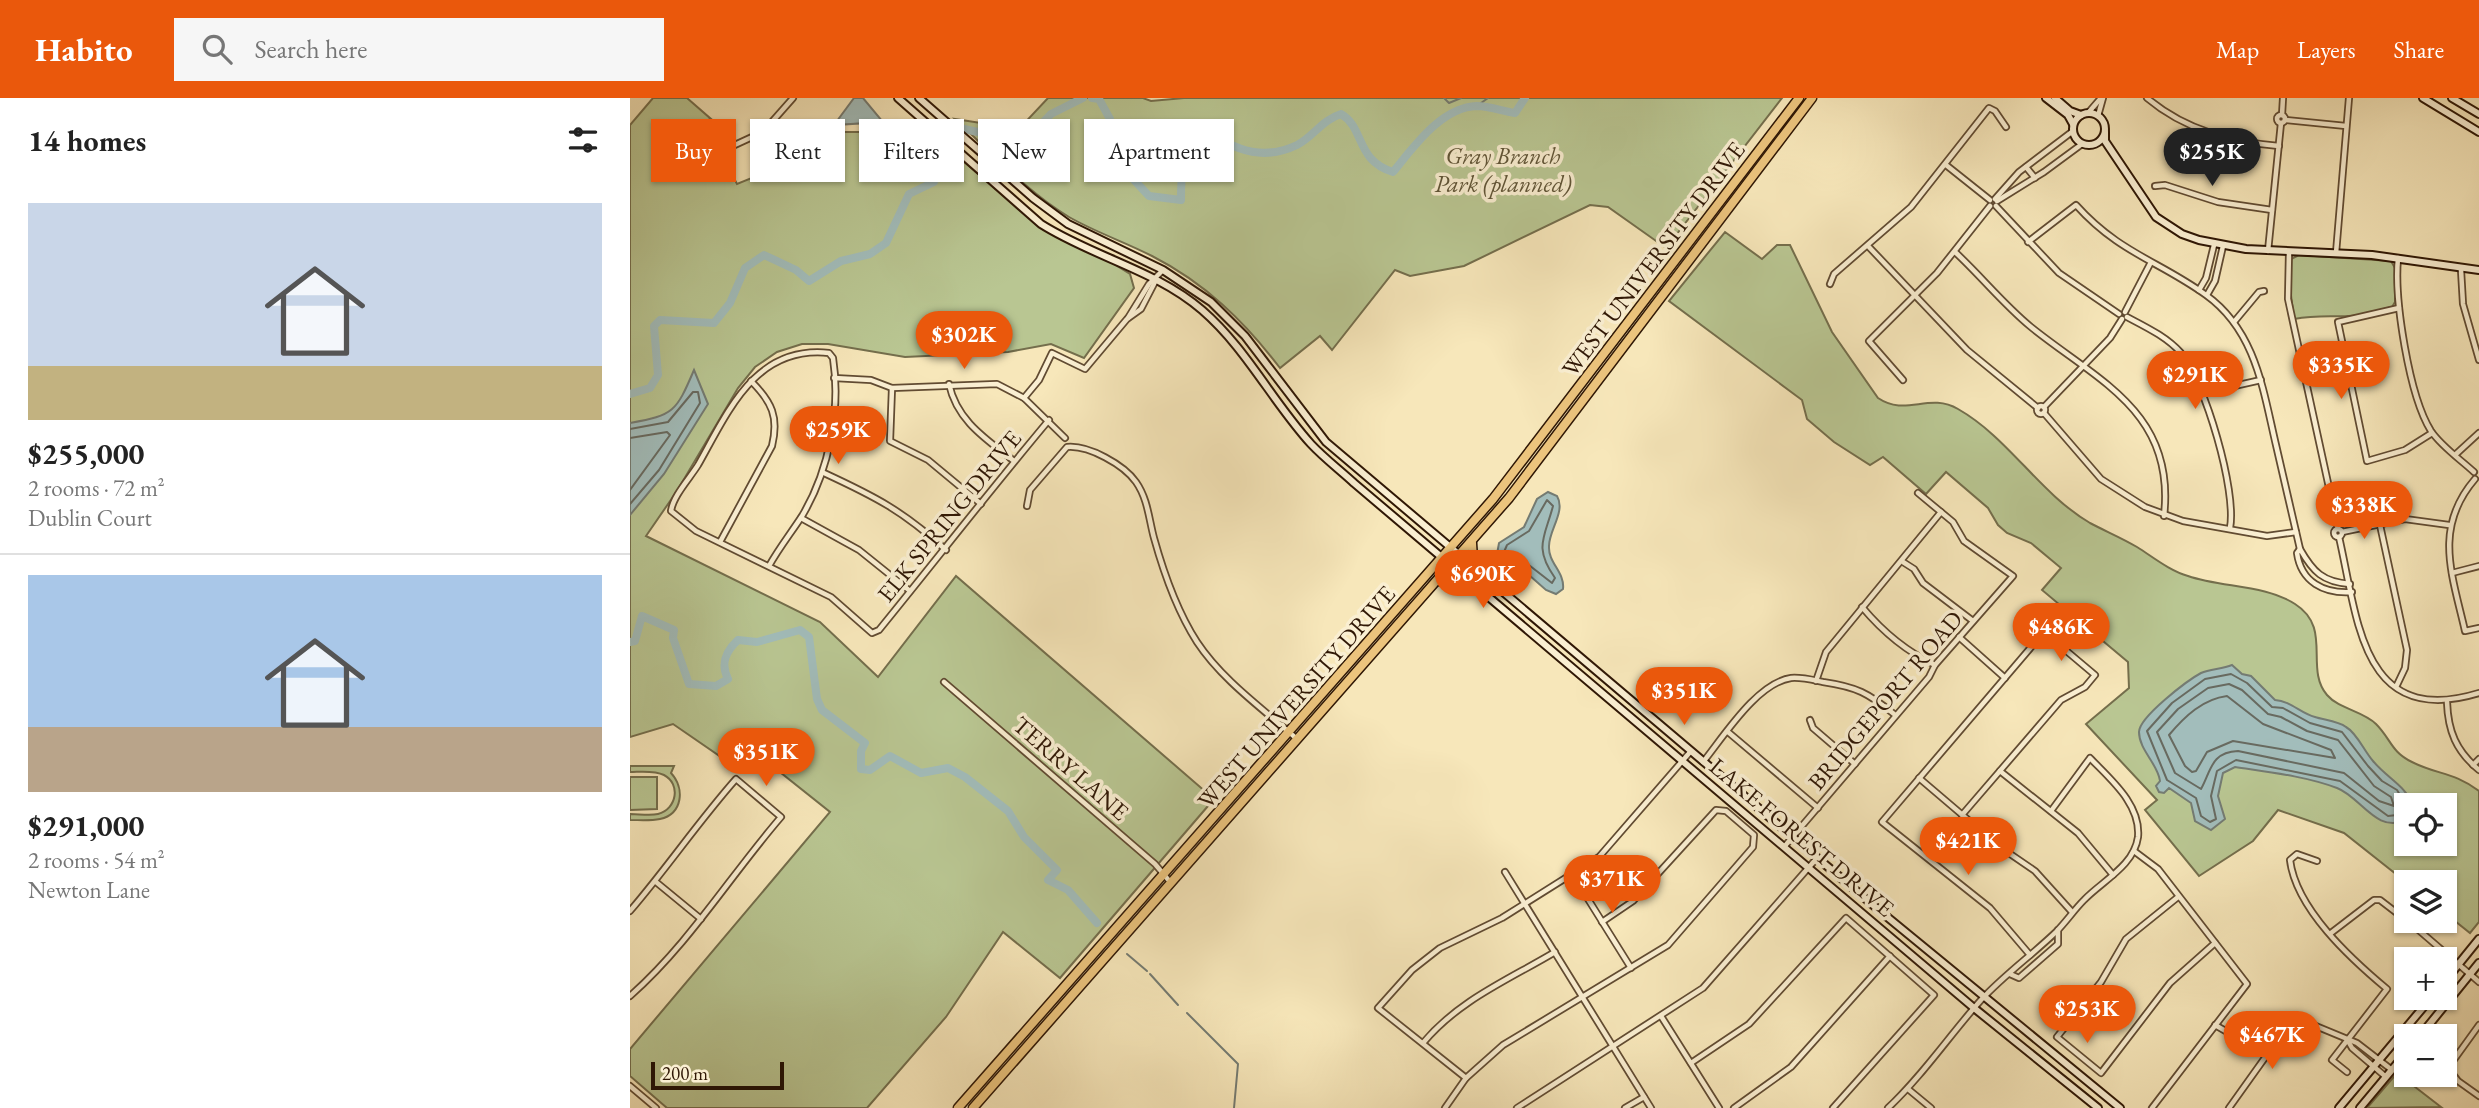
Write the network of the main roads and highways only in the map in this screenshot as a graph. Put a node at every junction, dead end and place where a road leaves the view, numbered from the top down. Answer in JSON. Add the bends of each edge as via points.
{"nodes":[{"id":1,"x":898,"y":98,"type":"edge"},
{"id":2,"x":919,"y":98,"type":"edge"},
{"id":3,"x":1799,"y":98,"type":"edge"},
{"id":4,"x":1812,"y":98,"type":"edge"},
{"id":5,"x":2046,"y":98,"type":"edge"},
{"id":6,"x":2055,"y":98,"type":"edge"},
{"id":7,"x":2423,"y":98,"type":"edge"},
{"id":8,"x":2452,"y":98,"type":"edge"},
{"id":9,"x":2085,"y":114,"type":"junction"},
{"id":10,"x":2479,"y":114,"type":"edge"},
{"id":11,"x":2073,"y":127,"type":"junction"},
{"id":12,"x":2105,"y":132,"type":"junction"},
{"id":13,"x":2479,"y":132,"type":"edge"},
{"id":14,"x":2091,"y":145,"type":"junction"},
{"id":15,"x":2115,"y":156,"type":"junction"},
{"id":16,"x":1688,"y":245,"type":"junction"},
{"id":17,"x":2479,"y":270,"type":"edge"},
{"id":18,"x":1643,"y":323,"type":"junction"},
{"id":19,"x":1292,"y":398,"type":"junction"},
{"id":20,"x":1281,"y":405,"type":"junction"},
{"id":21,"x":1363,"y":474,"type":"junction"},
{"id":22,"x":1354,"y":483,"type":"junction"},
{"id":23,"x":1472,"y":541,"type":"junction"},
{"id":24,"x":1451,"y":548,"type":"junction"},
{"id":25,"x":1460,"y":555,"type":"junction"},
{"id":26,"x":1443,"y":558,"type":"junction"},
{"id":27,"x":1451,"y":565,"type":"junction"},
{"id":28,"x":1484,"y":575,"type":"junction"},
{"id":29,"x":1466,"y":578,"type":"junction"},
{"id":30,"x":1435,"y":584,"type":"junction"},
{"id":31,"x":1373,"y":638,"type":"junction"},
{"id":32,"x":1380,"y":646,"type":"junction"},
{"id":33,"x":2479,"y":939,"type":"edge"},
{"id":34,"x":2479,"y":963,"type":"edge"},
{"id":35,"x":2457,"y":966,"type":"edge"},
{"id":36,"x":2421,"y":1010,"type":"edge"},
{"id":37,"x":2430,"y":1024,"type":"edge"},
{"id":38,"x":2394,"y":1068,"type":"edge"},
{"id":39,"x":958,"y":1108,"type":"edge"},
{"id":40,"x":973,"y":1108,"type":"edge"},
{"id":41,"x":2098,"y":1108,"type":"edge"},
{"id":42,"x":2120,"y":1108,"type":"edge"},
{"id":43,"x":2339,"y":1108,"type":"edge"},
{"id":44,"x":2360,"y":1108,"type":"edge"}],
"edges":[{"from":1,"to":20,"type":"main road","name":"LAKE FOREST DRIVE","via":[[1041,224],[1156,279],[1202,310],[1237,346]]},
{"from":2,"to":19,"type":"main road","name":"LAKE FOREST DRIVE","via":[[1068,224],[1163,270],[1211,302],[1245,336]]},
{"from":3,"to":16,"type":"highway","name":"WEST UNIVERSITY DRIVE"},
{"from":4,"to":18,"type":"highway","name":"WEST UNIVERSITY DRIVE"},
{"from":5,"to":11,"type":"main road","via":[[2068,115]]},
{"from":6,"to":9,"type":"main road","via":[[2070,111]]},
{"from":7,"to":13,"type":"main road"},
{"from":8,"to":10,"type":"main road"},
{"from":9,"to":11,"type":"main road"},
{"from":9,"to":12,"type":"main road","via":[[2098,116]]},
{"from":11,"to":14,"type":"main road","via":[[2081,144]]},
{"from":12,"to":14,"type":"main road"},
{"from":12,"to":15,"type":"main road"},
{"from":14,"to":15,"type":"main road"},
{"from":15,"to":17,"type":"main road","via":[[2156,217],[2182,234],[2214,245],[2398,258]]},
{"from":16,"to":18,"type":"highway","via":[[1685,256],[1641,313]]},
{"from":16,"to":24,"type":"highway","name":"WEST UNIVERSITY DRIVE","via":[[1513,475]]},
{"from":18,"to":23,"type":"highway","name":"WEST UNIVERSITY DRIVE","via":[[1527,477]]},
{"from":19,"to":20,"type":"main road"},
{"from":19,"to":21,"type":"main road","name":"LAKE FOREST DRIVE","via":[[1326,442]]},
{"from":20,"to":22,"type":"main road","name":"LAKE FOREST DRIVE","via":[[1312,445]]},
{"from":21,"to":22,"type":"main road"},
{"from":21,"to":24,"type":"main road","name":"LAKE FOREST DRIVE"},
{"from":22,"to":26,"type":"main road","name":"LAKE FOREST DRIVE"},
{"from":23,"to":25,"type":"highway","name":"WEST UNIVERSITY DRIVE"},
{"from":23,"to":28,"type":"highway","via":[[1473,559]]},
{"from":24,"to":25,"type":"main road","name":"LAKE FOREST DRIVE"},
{"from":24,"to":26,"type":"highway","name":"WEST UNIVERSITY DRIVE"},
{"from":25,"to":27,"type":"highway","name":"WEST UNIVERSITY DRIVE"},
{"from":25,"to":28,"type":"main road","name":"LAKE FOREST DRIVE"},
{"from":26,"to":27,"type":"main road","name":"LAKE FOREST DRIVE"},
{"from":26,"to":31,"type":"highway","name":"WEST UNIVERSITY DRIVE"},
{"from":27,"to":29,"type":"main road","name":"LAKE FOREST DRIVE"},
{"from":27,"to":30,"type":"highway","name":"WEST UNIVERSITY DRIVE"},
{"from":28,"to":42,"type":"main road","name":"LAKE FOREST DRIVE","via":[[1983,998]]},
{"from":29,"to":30,"type":"highway","via":[[1451,575]]},
{"from":29,"to":41,"type":"main road","name":"LAKE FOREST DRIVE"},
{"from":30,"to":32,"type":"highway","name":"WEST UNIVERSITY DRIVE"},
{"from":31,"to":32,"type":"highway"},
{"from":31,"to":39,"type":"highway","name":"WEST UNIVERSITY DRIVE"},
{"from":32,"to":40,"type":"highway","name":"WEST UNIVERSITY DRIVE"},
{"from":33,"to":35,"type":"main road"},
{"from":34,"to":37,"type":"main road"},
{"from":36,"to":43,"type":"main road"},
{"from":38,"to":44,"type":"main road"}]}
